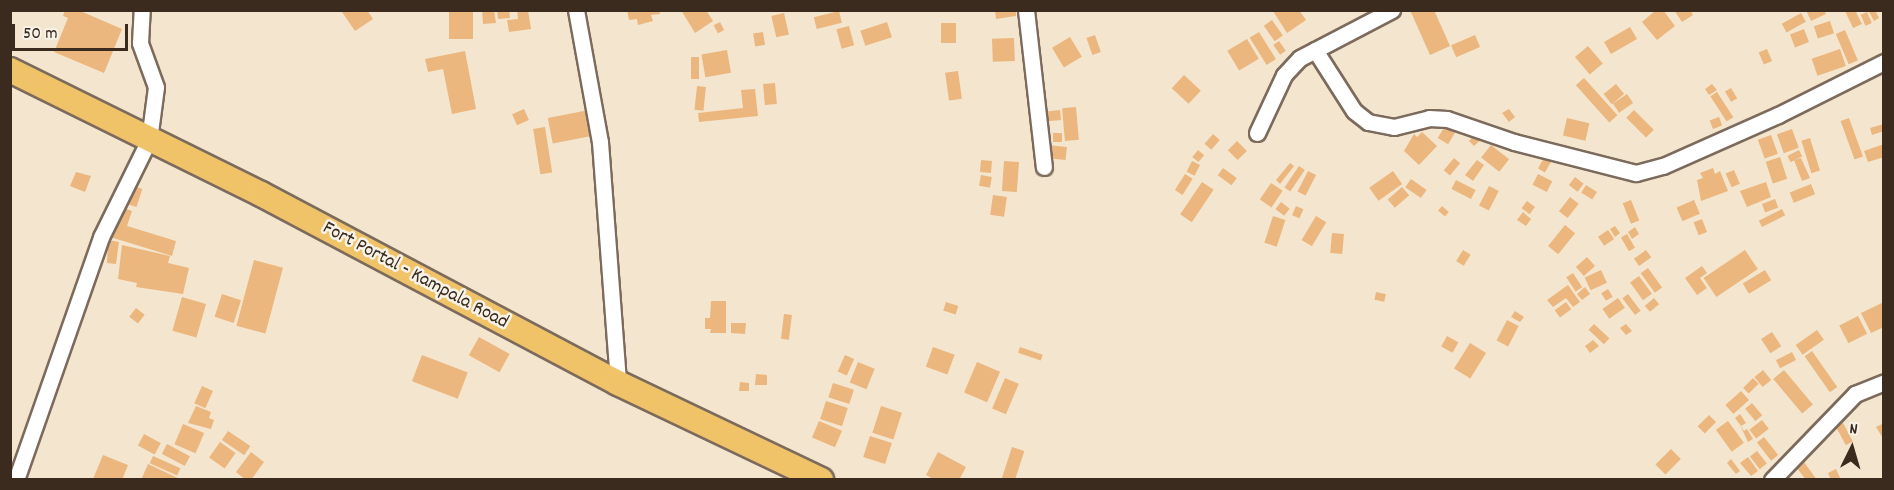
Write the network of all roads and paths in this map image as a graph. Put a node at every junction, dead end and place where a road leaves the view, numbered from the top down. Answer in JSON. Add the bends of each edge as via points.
{"nodes":[{"id":1,"x":142,"y":10,"type":"edge"},
{"id":2,"x":576,"y":10,"type":"edge"},
{"id":3,"x":1026,"y":10,"type":"edge"},
{"id":4,"x":1392,"y":10,"type":"edge"},
{"id":5,"x":1315,"y":50,"type":"junction"},
{"id":6,"x":1884,"y":62,"type":"edge"},
{"id":7,"x":10,"y":70,"type":"edge"},
{"id":8,"x":1257,"y":134,"type":"dead end"},
{"id":9,"x":149,"y":140,"type":"junction"},
{"id":10,"x":1044,"y":166,"type":"dead end"},
{"id":11,"x":1884,"y":382,"type":"edge"},
{"id":12,"x":618,"y":383,"type":"junction"},
{"id":13,"x":16,"y":480,"type":"edge"},
{"id":14,"x":821,"y":480,"type":"edge"},
{"id":15,"x":1772,"y":480,"type":"edge"}],
"edges":[{"from":1,"to":9,"type":"street","via":[[140,43],[156,87]]},
{"from":2,"to":12,"type":"street","via":[[600,142]]},
{"from":3,"to":10,"type":"street"},
{"from":4,"to":5,"type":"street"},
{"from":5,"to":6,"type":"street","via":[[1354,111],[1368,122],[1394,127],[1429,118],[1447,119],[1514,142],[1636,173],[1663,166]]},
{"from":5,"to":8,"type":"street","via":[[1284,75]]},
{"from":7,"to":9,"type":"main road","name":"Fort Portal - Kampala Road"},
{"from":9,"to":12,"type":"main road","name":"Fort Portal - Kampala Road","via":[[261,194]]},
{"from":9,"to":13,"type":"street","via":[[101,237]]},
{"from":11,"to":15,"type":"street","via":[[1855,394]]},
{"from":12,"to":14,"type":"main road","name":"Fort Portal - Kampala Road"}]}
